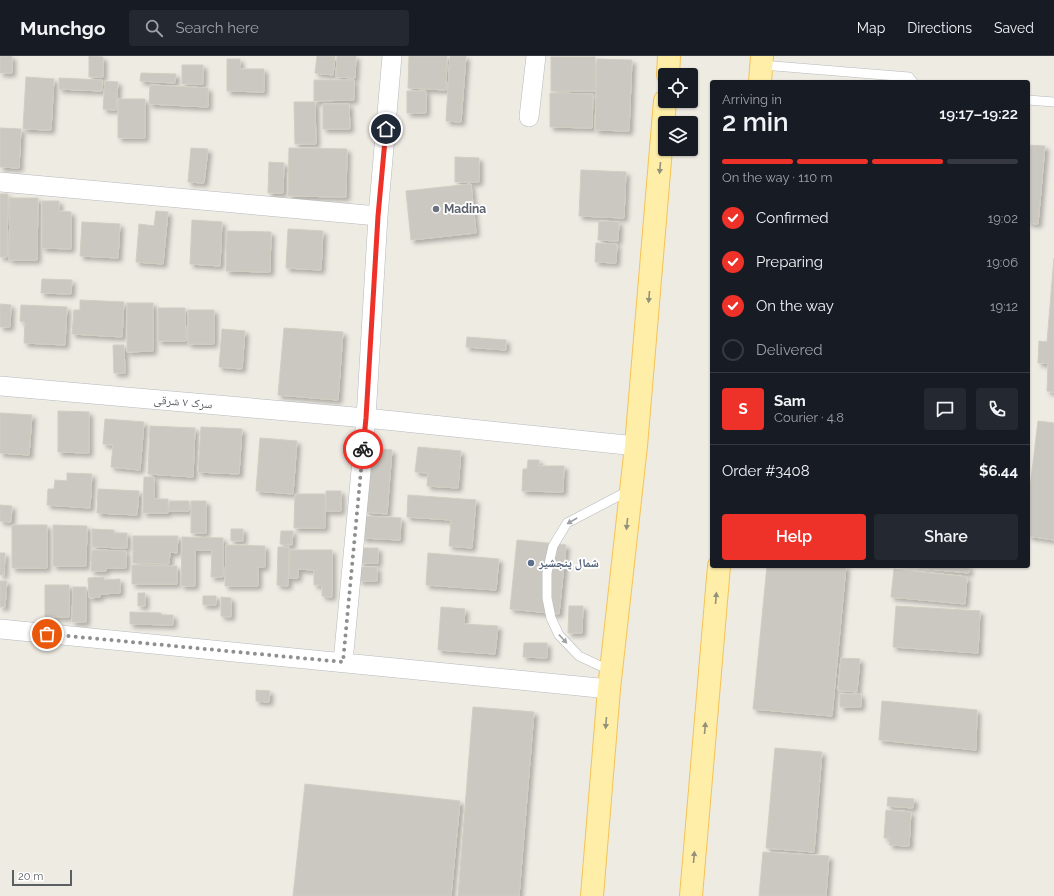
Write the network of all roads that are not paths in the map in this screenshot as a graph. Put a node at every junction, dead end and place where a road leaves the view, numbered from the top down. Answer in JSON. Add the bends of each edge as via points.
{"nodes":[{"id":1,"x":392,"y":56,"type":"edge"},
{"id":2,"x":536,"y":56,"type":"edge"},
{"id":3,"x":669,"y":56,"type":"edge"},
{"id":4,"x":668,"y":68,"type":"edge"},
{"id":5,"x":761,"y":68,"type":"edge"},
{"id":6,"x":911,"y":80,"type":"edge"},
{"id":7,"x":1030,"y":100,"type":"edge"},
{"id":8,"x":1054,"y":102,"type":"edge"},
{"id":9,"x":664,"y":108,"type":"edge"},
{"id":10,"x":529,"y":117,"type":"dead end"},
{"id":11,"x":0,"y":182,"type":"edge"},
{"id":12,"x":378,"y":216,"type":"junction"},
{"id":13,"x":0,"y":386,"type":"edge"},
{"id":14,"x":366,"y":418,"type":"junction"},
{"id":15,"x":636,"y":446,"type":"junction"},
{"id":16,"x":631,"y":489,"type":"junction"},
{"id":17,"x":719,"y":568,"type":"edge"},
{"id":18,"x":0,"y":629,"type":"edge"},
{"id":19,"x":343,"y":662,"type":"junction"},
{"id":20,"x":610,"y":680,"type":"junction"},
{"id":21,"x":592,"y":896,"type":"edge"},
{"id":22,"x":691,"y":896,"type":"edge"}],
"edges":[{"from":1,"to":12,"type":"street"},
{"from":2,"to":10,"type":"street"},
{"from":3,"to":4,"type":"main road"},
{"from":5,"to":6,"type":"lane","via":[[909,77]]},
{"from":7,"to":8,"type":"lane"},
{"from":9,"to":15,"type":"main road","one_way":true},
{"from":11,"to":12,"type":"street"},
{"from":12,"to":14,"type":"street"},
{"from":13,"to":14,"type":"street","name":"سرک ۷ شرقی"},
{"from":14,"to":15,"type":"street","name":"سرک ۷ شرقی"},
{"from":14,"to":19,"type":"street"},
{"from":15,"to":16,"type":"main road"},
{"from":16,"to":20,"type":"main road","one_way":true},
{"from":16,"to":20,"type":"lane","one_way":true,"via":[[567,523],[553,546],[547,573],[547,598],[551,618],[559,635],[579,656]]},
{"from":22,"to":17,"type":"main road","one_way":true},
{"from":18,"to":19,"type":"street"},
{"from":19,"to":20,"type":"street"},
{"from":20,"to":21,"type":"main road","one_way":true}]}
